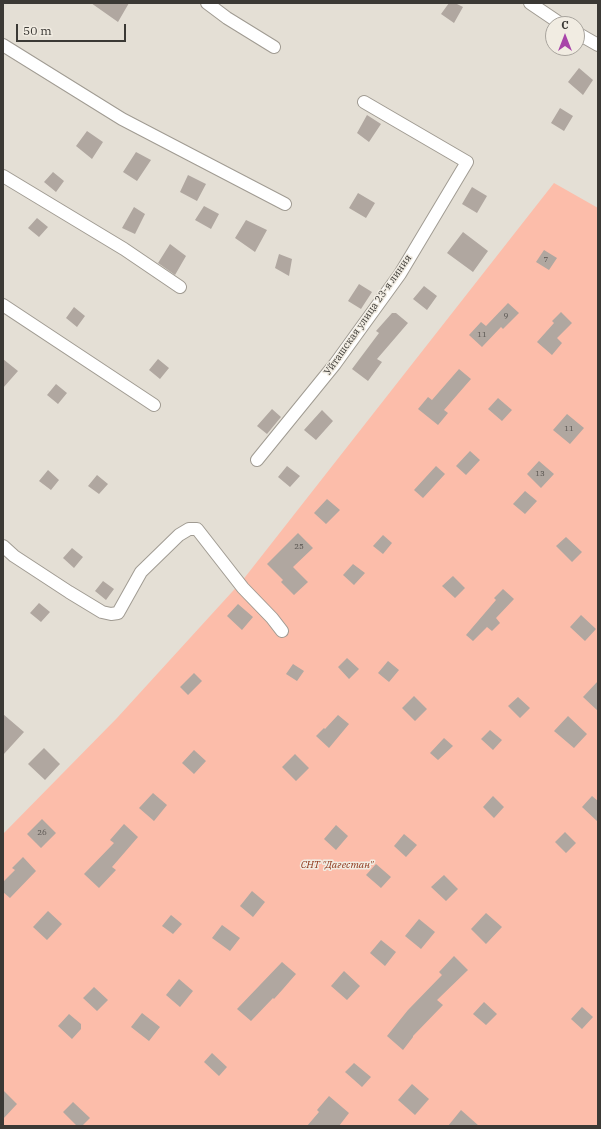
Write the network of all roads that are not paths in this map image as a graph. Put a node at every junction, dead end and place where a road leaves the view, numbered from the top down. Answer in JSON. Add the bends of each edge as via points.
{"nodes":[{"id":1,"x":207,"y":3,"type":"edge"},
{"id":2,"x":530,"y":3,"type":"edge"},
{"id":3,"x":549,"y":16,"type":"edge"},
{"id":4,"x":585,"y":38,"type":"edge"},
{"id":5,"x":3,"y":45,"type":"edge"},
{"id":6,"x":598,"y":45,"type":"edge"},
{"id":7,"x":274,"y":47,"type":"dead end"},
{"id":8,"x":364,"y":102,"type":"dead end"},
{"id":9,"x":3,"y":176,"type":"edge"},
{"id":10,"x":285,"y":204,"type":"dead end"},
{"id":11,"x":180,"y":287,"type":"dead end"},
{"id":12,"x":3,"y":305,"type":"edge"},
{"id":13,"x":154,"y":404,"type":"dead end"},
{"id":14,"x":257,"y":460,"type":"dead end"},
{"id":15,"x":3,"y":546,"type":"edge"},
{"id":16,"x":282,"y":632,"type":"dead end"}],
"edges":[{"from":1,"to":7,"type":"street"},
{"from":2,"to":3,"type":"street"},
{"from":4,"to":6,"type":"street"},
{"from":5,"to":10,"type":"street","via":[[122,119]]},
{"from":8,"to":14,"type":"street","name":"Уйташская улица 23-я линия","via":[[467,162],[400,274],[335,364]]},
{"from":9,"to":11,"type":"street","via":[[124,249]]},
{"from":12,"to":13,"type":"street"},
{"from":15,"to":16,"type":"street","via":[[69,592],[102,612],[111,614],[118,613],[141,572],[179,535],[196,528],[243,588]]}]}
